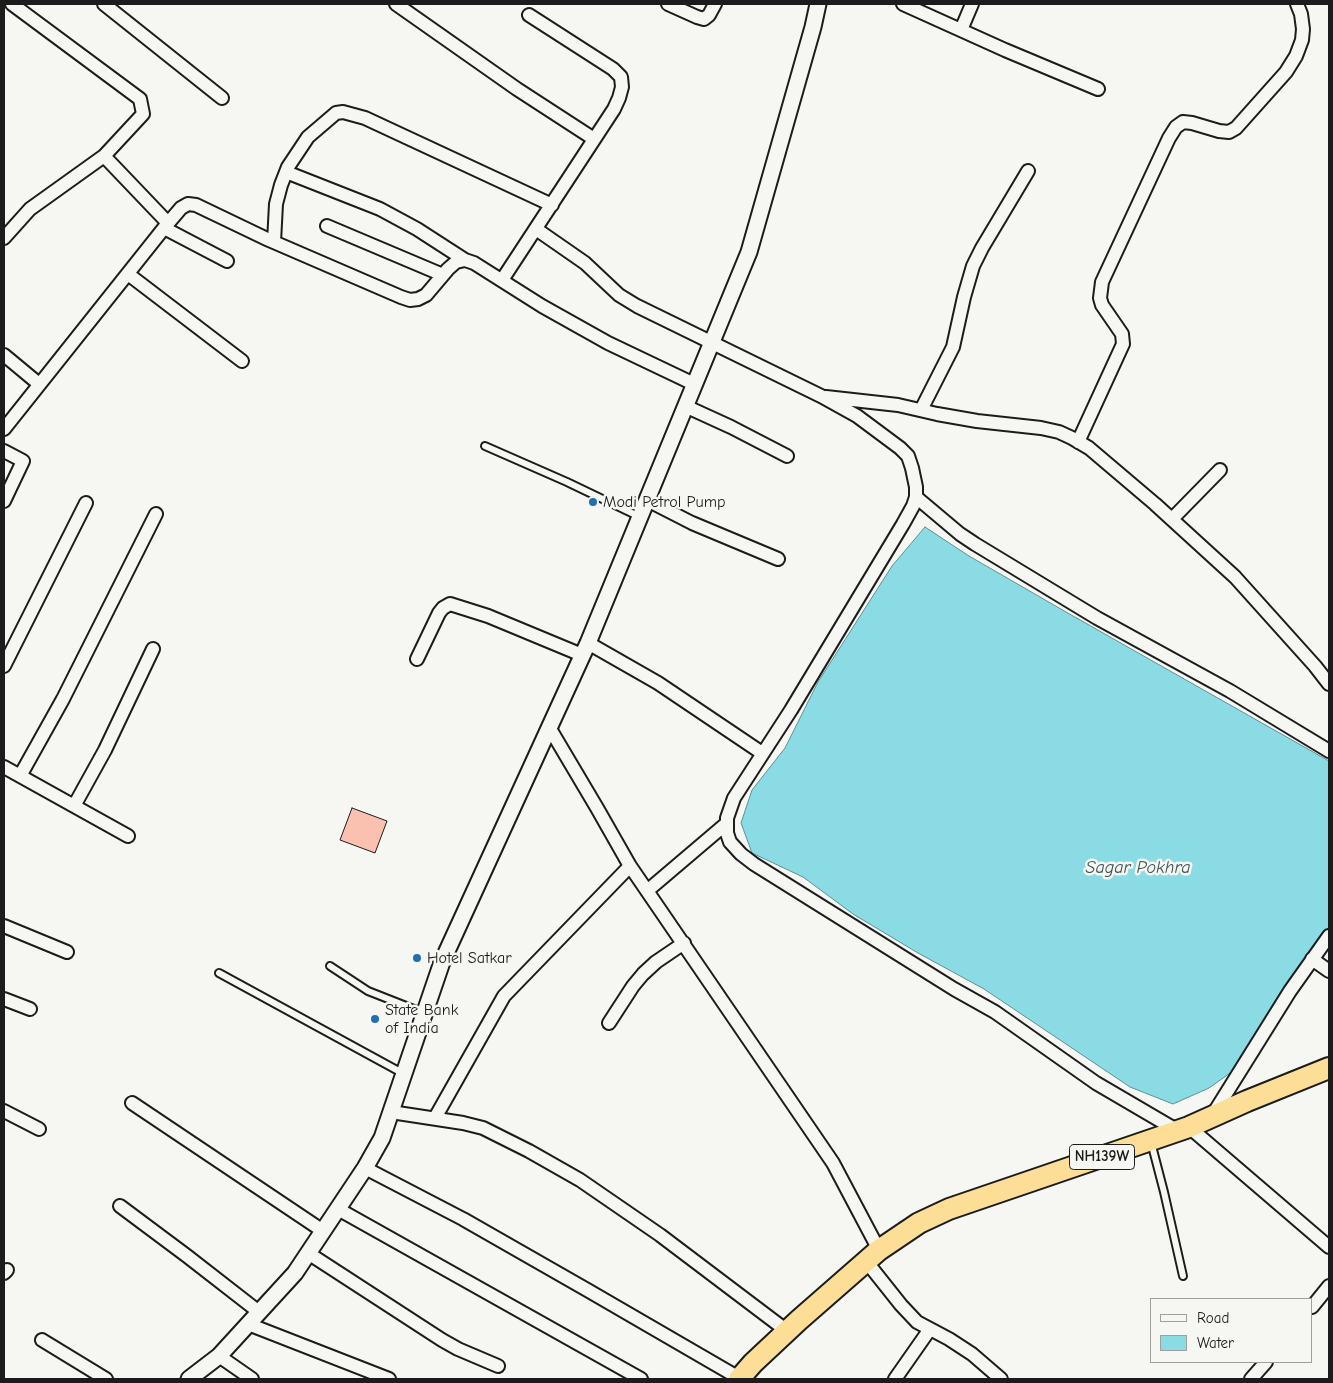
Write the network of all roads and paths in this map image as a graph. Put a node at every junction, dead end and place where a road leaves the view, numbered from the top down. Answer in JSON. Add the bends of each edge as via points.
{"nodes":[{"id":1,"x":12,"y":4,"type":"edge"},
{"id":2,"x":104,"y":4,"type":"edge"},
{"id":3,"x":396,"y":4,"type":"edge"},
{"id":4,"x":668,"y":4,"type":"edge"},
{"id":5,"x":715,"y":4,"type":"edge"},
{"id":6,"x":818,"y":4,"type":"edge"},
{"id":7,"x":903,"y":4,"type":"edge"},
{"id":8,"x":972,"y":4,"type":"edge"},
{"id":9,"x":1297,"y":4,"type":"edge"},
{"id":10,"x":529,"y":15,"type":"dead end"},
{"id":11,"x":961,"y":30,"type":"junction"},
{"id":12,"x":1098,"y":89,"type":"dead end"},
{"id":13,"x":222,"y":98,"type":"dead end"},
{"id":14,"x":594,"y":139,"type":"junction"},
{"id":15,"x":104,"y":156,"type":"junction"},
{"id":16,"x":1028,"y":170,"type":"dead end"},
{"id":17,"x":286,"y":172,"type":"junction"},
{"id":18,"x":552,"y":205,"type":"junction"},
{"id":19,"x":166,"y":226,"type":"junction"},
{"id":20,"x":327,"y":226,"type":"dead end"},
{"id":21,"x":536,"y":229,"type":"junction"},
{"id":22,"x":4,"y":238,"type":"edge"},
{"id":23,"x":267,"y":239,"type":"junction"},
{"id":24,"x":465,"y":260,"type":"junction"},
{"id":25,"x":227,"y":261,"type":"dead end"},
{"id":26,"x":128,"y":274,"type":"junction"},
{"id":27,"x":443,"y":275,"type":"junction"},
{"id":28,"x":502,"y":280,"type":"junction"},
{"id":29,"x":711,"y":343,"type":"junction"},
{"id":30,"x":4,"y":355,"type":"edge"},
{"id":31,"x":242,"y":361,"type":"dead end"},
{"id":32,"x":39,"y":384,"type":"junction"},
{"id":33,"x":694,"y":384,"type":"junction"},
{"id":34,"x":821,"y":396,"type":"junction"},
{"id":35,"x":685,"y":406,"type":"junction"},
{"id":36,"x":920,"y":410,"type":"junction"},
{"id":37,"x":4,"y":429,"type":"edge"},
{"id":38,"x":1078,"y":442,"type":"junction"},
{"id":39,"x":484,"y":446,"type":"dead end"},
{"id":40,"x":4,"y":451,"type":"edge"},
{"id":41,"x":787,"y":456,"type":"dead end"},
{"id":42,"x":1220,"y":470,"type":"dead end"},
{"id":43,"x":916,"y":497,"type":"junction"},
{"id":44,"x":646,"y":500,"type":"junction"},
{"id":45,"x":4,"y":501,"type":"edge"},
{"id":46,"x":86,"y":503,"type":"dead end"},
{"id":47,"x":156,"y":514,"type":"dead end"},
{"id":48,"x":640,"y":517,"type":"junction"},
{"id":49,"x":1172,"y":520,"type":"junction"},
{"id":50,"x":778,"y":559,"type":"dead end"},
{"id":51,"x":153,"y":649,"type":"dead end"},
{"id":52,"x":585,"y":649,"type":"junction"},
{"id":53,"x":417,"y":659,"type":"dead end"},
{"id":54,"x":4,"y":666,"type":"edge"},
{"id":55,"x":1329,"y":684,"type":"edge"},
{"id":56,"x":549,"y":727,"type":"junction"},
{"id":57,"x":1329,"y":751,"type":"edge"},
{"id":58,"x":762,"y":754,"type":"junction"},
{"id":59,"x":4,"y":767,"type":"edge"},
{"id":60,"x":20,"y":776,"type":"junction"},
{"id":61,"x":74,"y":806,"type":"junction"},
{"id":62,"x":727,"y":823,"type":"junction"},
{"id":63,"x":128,"y":836,"type":"dead end"},
{"id":64,"x":630,"y":866,"type":"junction"},
{"id":65,"x":647,"y":890,"type":"junction"},
{"id":66,"x":4,"y":926,"type":"edge"},
{"id":67,"x":1329,"y":936,"type":"edge"},
{"id":68,"x":684,"y":943,"type":"junction"},
{"id":69,"x":67,"y":952,"type":"dead end"},
{"id":70,"x":1312,"y":959,"type":"junction"},
{"id":71,"x":330,"y":966,"type":"dead end"},
{"id":72,"x":1329,"y":971,"type":"edge"},
{"id":73,"x":219,"y":973,"type":"dead end"},
{"id":74,"x":4,"y":999,"type":"edge"},
{"id":75,"x":30,"y":1009,"type":"dead end"},
{"id":76,"x":424,"y":1013,"type":"junction"},
{"id":77,"x":609,"y":1024,"type":"dead end"},
{"id":78,"x":1329,"y":1068,"type":"edge"},
{"id":79,"x":404,"y":1074,"type":"junction"},
{"id":80,"x":132,"y":1103,"type":"dead end"},
{"id":81,"x":4,"y":1111,"type":"edge"},
{"id":82,"x":391,"y":1112,"type":"junction"},
{"id":83,"x":1212,"y":1117,"type":"junction"},
{"id":84,"x":435,"y":1118,"type":"junction"},
{"id":85,"x":39,"y":1129,"type":"dead end"},
{"id":86,"x":1184,"y":1129,"type":"junction"},
{"id":87,"x":1150,"y":1140,"type":"junction"},
{"id":88,"x":365,"y":1168,"type":"junction"},
{"id":89,"x":120,"y":1206,"type":"dead end"},
{"id":90,"x":338,"y":1209,"type":"junction"},
{"id":91,"x":323,"y":1231,"type":"junction"},
{"id":92,"x":1329,"y":1247,"type":"edge"},
{"id":93,"x":308,"y":1253,"type":"junction"},
{"id":94,"x":872,"y":1256,"type":"junction"},
{"id":95,"x":1182,"y":1276,"type":"dead end"},
{"id":96,"x":1329,"y":1286,"type":"edge"},
{"id":97,"x":1313,"y":1306,"type":"edge"},
{"id":98,"x":259,"y":1312,"type":"junction"},
{"id":99,"x":248,"y":1324,"type":"junction"},
{"id":100,"x":930,"y":1328,"type":"junction"},
{"id":101,"x":787,"y":1331,"type":"junction"},
{"id":102,"x":42,"y":1340,"type":"dead end"},
{"id":103,"x":219,"y":1356,"type":"junction"},
{"id":104,"x":1265,"y":1363,"type":"edge"},
{"id":105,"x":498,"y":1366,"type":"dead end"},
{"id":106,"x":106,"y":1379,"type":"edge"},
{"id":107,"x":189,"y":1379,"type":"edge"},
{"id":108,"x":252,"y":1379,"type":"edge"},
{"id":109,"x":389,"y":1379,"type":"edge"},
{"id":110,"x":641,"y":1379,"type":"edge"},
{"id":111,"x":739,"y":1379,"type":"edge"},
{"id":112,"x":895,"y":1379,"type":"edge"},
{"id":113,"x":1001,"y":1379,"type":"edge"},
{"id":114,"x":1251,"y":1379,"type":"edge"}],
"edges":[{"from":1,"to":15,"type":"street","via":[[140,99],[143,114]]},
{"from":2,"to":13,"type":"street"},
{"from":3,"to":14,"type":"street"},
{"from":4,"to":5,"type":"street","via":[[704,19]]},
{"from":6,"to":29,"type":"street","via":[[749,252]]},
{"from":7,"to":11,"type":"street"},
{"from":8,"to":11,"type":"street"},
{"from":9,"to":38,"type":"street","via":[[1303,29],[1296,56],[1286,72],[1236,128],[1229,132],[1219,131],[1183,122],[1169,138],[1102,282],[1102,305],[1122,334],[1122,344]]},
{"from":10,"to":14,"type":"street","via":[[621,77],[619,98]]},
{"from":11,"to":12,"type":"street"},
{"from":14,"to":18,"type":"street"},
{"from":15,"to":19,"type":"street"},
{"from":15,"to":22,"type":"street","via":[[30,209]]},
{"from":16,"to":36,"type":"street","via":[[973,266],[953,347]]},
{"from":17,"to":18,"type":"street","via":[[308,137],[343,112],[365,118]]},
{"from":17,"to":23,"type":"street"},
{"from":17,"to":24,"type":"street","via":[[380,209]]},
{"from":18,"to":21,"type":"street"},
{"from":19,"to":23,"type":"street","via":[[181,208],[188,204],[196,205]]},
{"from":19,"to":25,"type":"street"},
{"from":19,"to":26,"type":"street"},
{"from":20,"to":27,"type":"street"},
{"from":21,"to":28,"type":"street"},
{"from":21,"to":29,"type":"street","via":[[585,263],[625,298]]},
{"from":23,"to":27,"type":"street","via":[[410,300],[426,295]]},
{"from":24,"to":27,"type":"street","via":[[456,262]]},
{"from":24,"to":28,"type":"street"},
{"from":26,"to":31,"type":"street"},
{"from":26,"to":32,"type":"street"},
{"from":28,"to":33,"type":"street","via":[[608,344]]},
{"from":29,"to":33,"type":"street"},
{"from":29,"to":34,"type":"street"},
{"from":30,"to":32,"type":"street"},
{"from":32,"to":37,"type":"street"},
{"from":33,"to":35,"type":"street"},
{"from":34,"to":36,"type":"street"},
{"from":34,"to":43,"type":"street","via":[[857,416],[908,456]]},
{"from":35,"to":41,"type":"street"},
{"from":35,"to":44,"type":"street"},
{"from":36,"to":38,"type":"street","via":[[1041,428],[1059,432]]},
{"from":38,"to":49,"type":"street"},
{"from":39,"to":48,"type":"lane"},
{"from":40,"to":45,"type":"street","via":[[23,461]]},
{"from":42,"to":49,"type":"street"},
{"from":43,"to":57,"type":"street","via":[[976,544],[1097,618],[1230,691]]},
{"from":43,"to":58,"type":"street","via":[[888,550]]},
{"from":44,"to":48,"type":"street"},
{"from":44,"to":50,"type":"street","via":[[692,524]]},
{"from":46,"to":54,"type":"street"},
{"from":47,"to":60,"type":"street","via":[[63,700]]},
{"from":48,"to":52,"type":"street"},
{"from":49,"to":55,"type":"street","via":[[1234,577]]},
{"from":51,"to":61,"type":"street"},
{"from":52,"to":53,"type":"street","via":[[450,604],[443,608]]},
{"from":52,"to":56,"type":"street"},
{"from":52,"to":58,"type":"street","via":[[658,683]]},
{"from":56,"to":64,"type":"street"},
{"from":56,"to":76,"type":"street","via":[[442,962]]},
{"from":58,"to":62,"type":"street","via":[[734,798]]},
{"from":59,"to":60,"type":"street"},
{"from":60,"to":61,"type":"street"},
{"from":61,"to":63,"type":"street"},
{"from":62,"to":65,"type":"street"},
{"from":62,"to":86,"type":"street","via":[[730,842],[754,864],[995,1012],[1096,1083]]},
{"from":64,"to":65,"type":"street"},
{"from":64,"to":84,"type":"street","via":[[504,996]]},
{"from":65,"to":68,"type":"street"},
{"from":66,"to":69,"type":"street"},
{"from":67,"to":70,"type":"street"},
{"from":68,"to":77,"type":"street","via":[[643,974]]},
{"from":68,"to":94,"type":"street","via":[[833,1163]]},
{"from":70,"to":72,"type":"street"},
{"from":70,"to":83,"type":"street"},
{"from":71,"to":76,"type":"lane","via":[[368,991]]},
{"from":73,"to":79,"type":"lane"},
{"from":74,"to":75,"type":"street"},
{"from":76,"to":79,"type":"street"},
{"from":78,"to":83,"type":"highway","number":"NH139W"},
{"from":79,"to":82,"type":"street"},
{"from":80,"to":91,"type":"street"},
{"from":81,"to":85,"type":"street"},
{"from":82,"to":84,"type":"street"},
{"from":82,"to":88,"type":"street","via":[[382,1138]]},
{"from":83,"to":86,"type":"highway","number":"NH139W"},
{"from":84,"to":101,"type":"street","via":[[483,1128],[580,1180],[660,1234]]},
{"from":86,"to":87,"type":"highway","number":"NH139W"},
{"from":86,"to":92,"type":"street"},
{"from":87,"to":94,"type":"highway","number":"NH139W","via":[[949,1209],[920,1223]]},
{"from":87,"to":95,"type":"lane"},
{"from":88,"to":90,"type":"street"},
{"from":88,"to":111,"type":"street","via":[[463,1219]]},
{"from":89,"to":98,"type":"street"},
{"from":90,"to":91,"type":"street"},
{"from":90,"to":110,"type":"street"},
{"from":91,"to":93,"type":"street"},
{"from":93,"to":98,"type":"street","via":[[295,1273]]},
{"from":93,"to":105,"type":"street","via":[[442,1340]]},
{"from":94,"to":100,"type":"street","via":[[908,1314]]},
{"from":94,"to":101,"type":"highway","number":"NH139W"},
{"from":96,"to":97,"type":"street"},
{"from":98,"to":99,"type":"street"},
{"from":99,"to":103,"type":"street"},
{"from":99,"to":109,"type":"street"},
{"from":100,"to":112,"type":"street"},
{"from":100,"to":113,"type":"street","via":[[972,1354]]},
{"from":101,"to":111,"type":"highway","number":"NH139W"},
{"from":102,"to":106,"type":"street"},
{"from":103,"to":107,"type":"street"},
{"from":103,"to":108,"type":"street"},
{"from":104,"to":114,"type":"street"}]}
